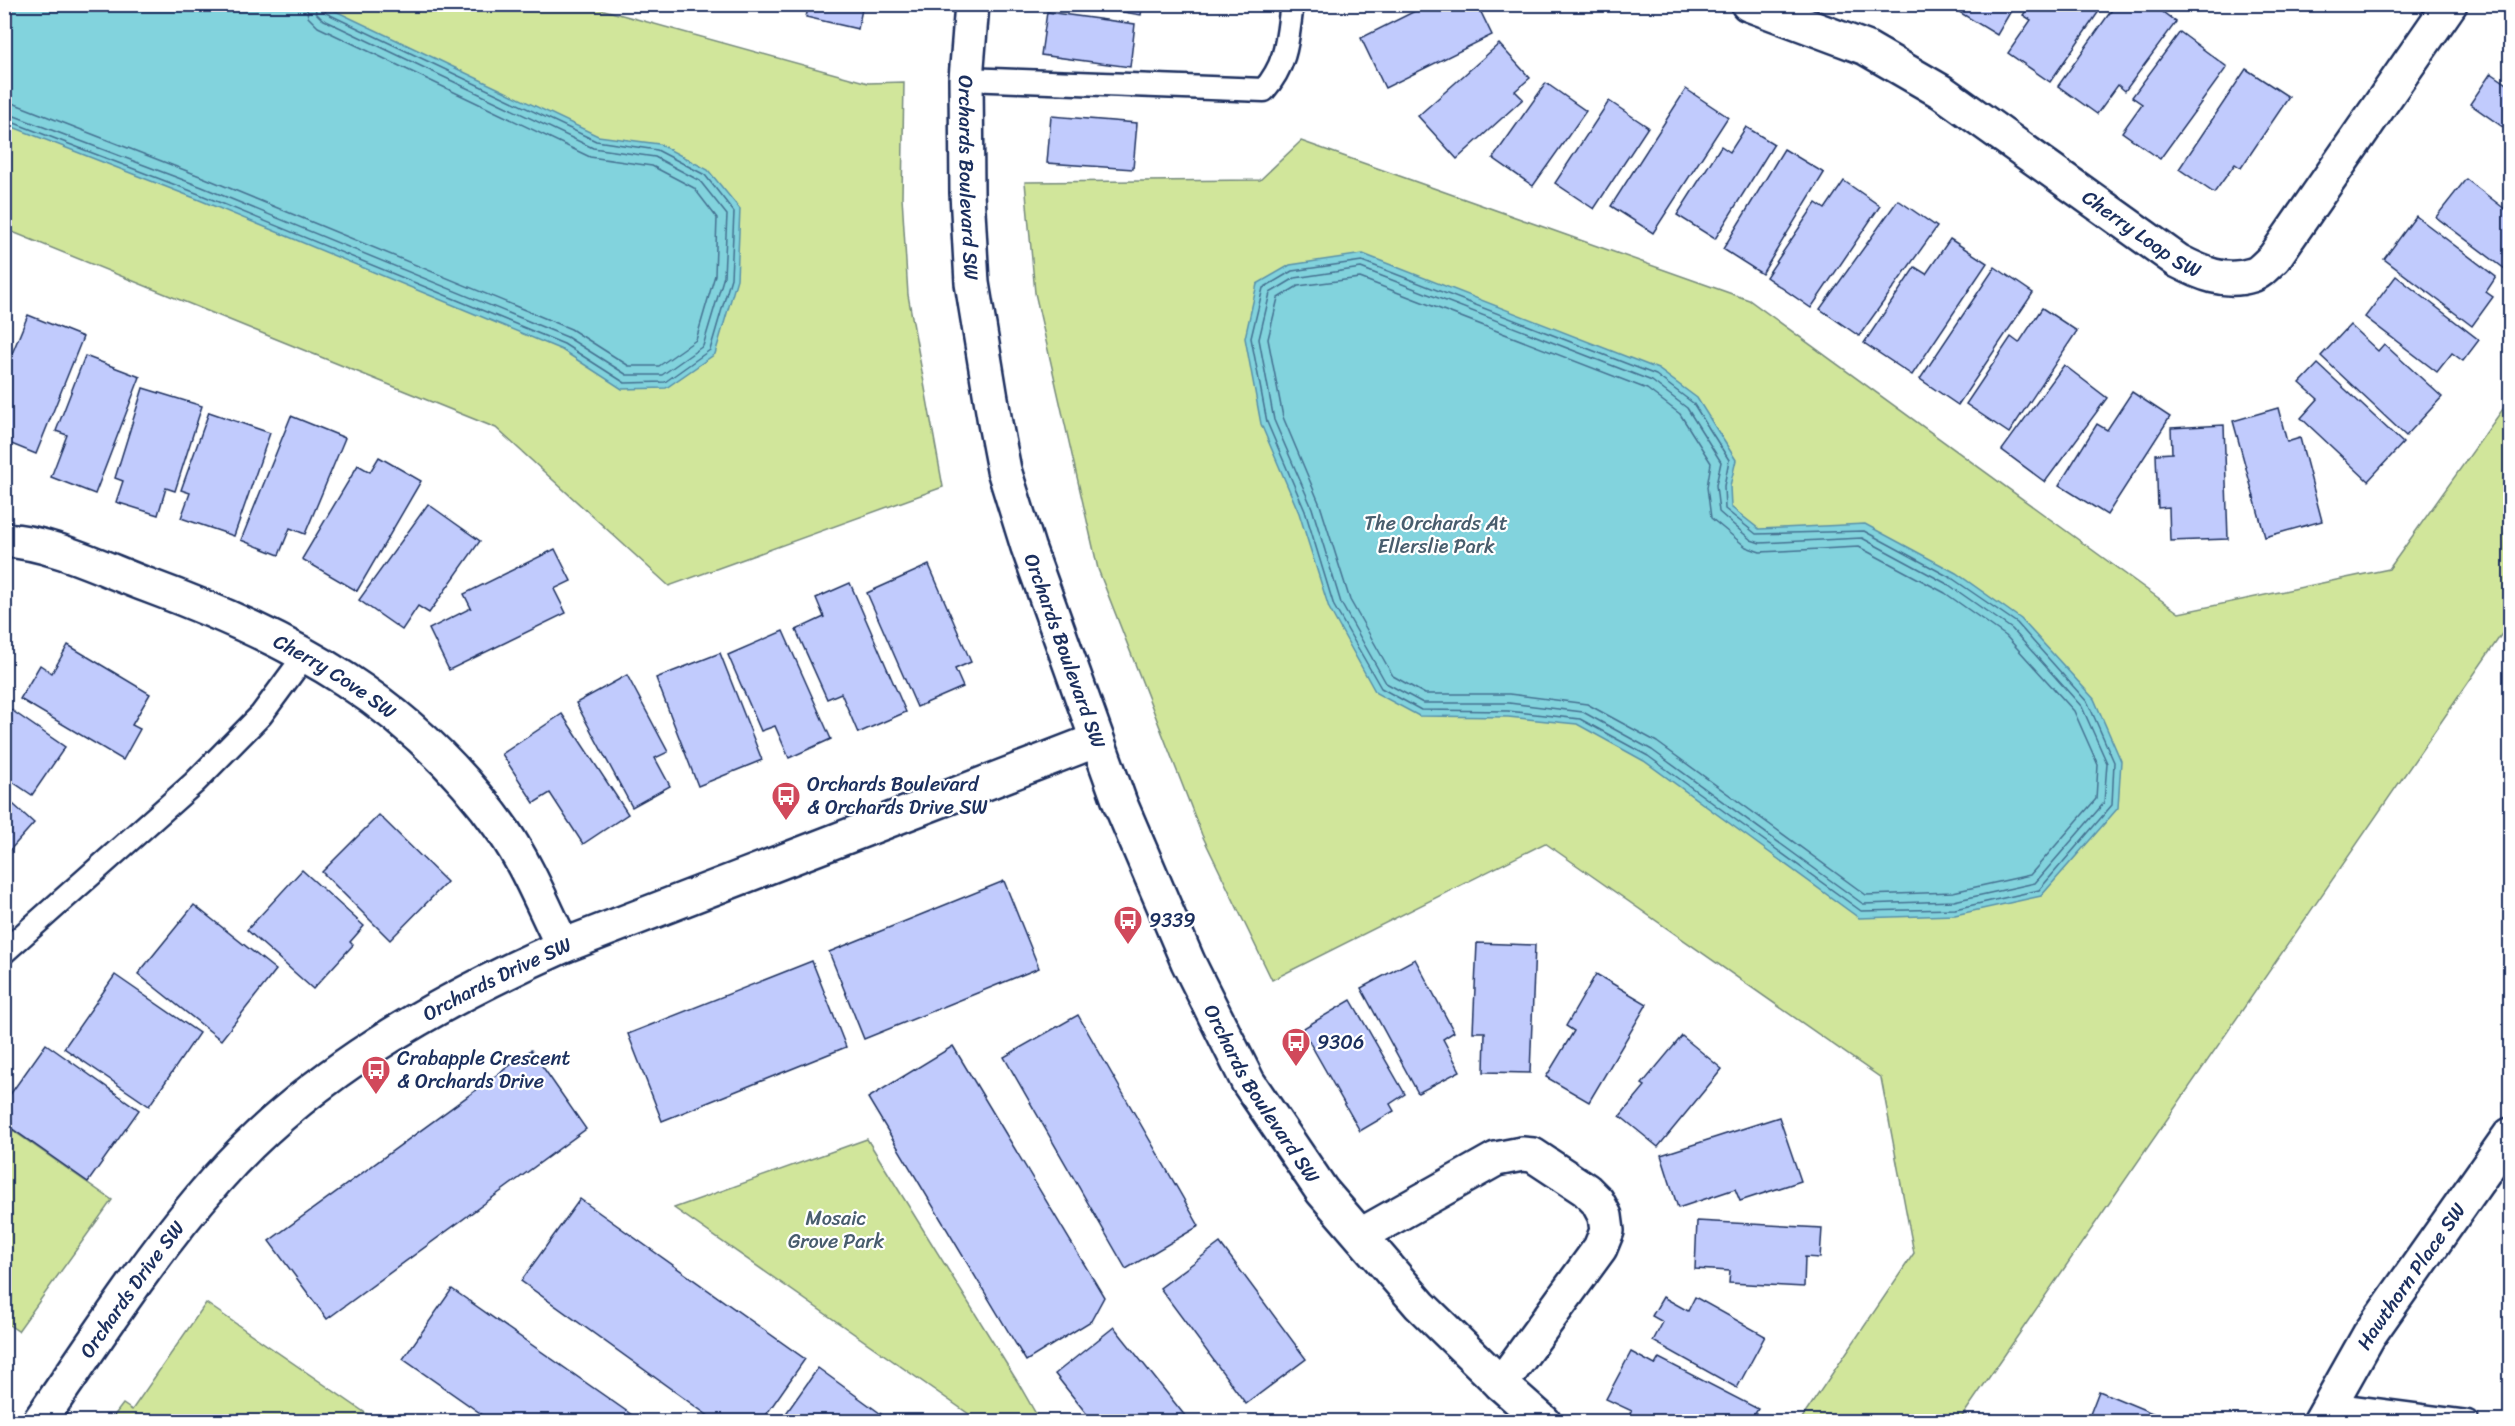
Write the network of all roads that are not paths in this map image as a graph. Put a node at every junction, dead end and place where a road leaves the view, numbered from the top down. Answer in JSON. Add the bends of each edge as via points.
{"nodes":[{"id":1,"x":972,"y":4,"type":"edge"},
{"id":2,"x":1292,"y":4,"type":"edge"},
{"id":3,"x":1748,"y":4,"type":"edge"},
{"id":4,"x":2451,"y":4,"type":"edge"},
{"id":5,"x":966,"y":79,"type":"junction"},
{"id":6,"x":4,"y":540,"type":"edge"},
{"id":7,"x":306,"y":654,"type":"junction"},
{"id":8,"x":1097,"y":740,"type":"junction"},
{"id":9,"x":562,"y":946,"type":"junction"},
{"id":10,"x":4,"y":952,"type":"edge"},
{"id":11,"x":2511,"y":1135,"type":"edge"},
{"id":12,"x":1361,"y":1235,"type":"junction"},
{"id":13,"x":1501,"y":1384,"type":"junction"},
{"id":14,"x":2324,"y":1413,"type":"edge"},
{"id":15,"x":39,"y":1422,"type":"edge"},
{"id":16,"x":1544,"y":1422,"type":"edge"},
{"id":17,"x":2467,"y":1422,"type":"edge"}],
"edges":[{"from":1,"to":5,"type":"street","name":"Orchards Boulevard SW"},
{"from":2,"to":5,"type":"lane","via":[[1283,61],[1264,90]]},
{"from":3,"to":4,"type":"street","name":"Cherry Loop SW","via":[[1866,48],[1905,69],[2178,261],[2207,276],[2230,279],[2253,275],[2274,258]]},
{"from":5,"to":8,"type":"street","name":"Orchards Boulevard SW","via":[[972,283],[1004,470]]},
{"from":6,"to":7,"type":"street","name":"Cherry Cove SW","via":[[43,547],[220,612]]},
{"from":7,"to":9,"type":"street","name":"Cherry Cove SW","via":[[390,711],[475,795],[514,849]]},
{"from":7,"to":10,"type":"lane","via":[[261,715],[194,783]]},
{"from":8,"to":9,"type":"street","name":"Orchards Drive SW"},
{"from":8,"to":12,"type":"street","name":"Orchards Boulevard SW","via":[[1188,962],[1248,1082],[1322,1191]]},
{"from":9,"to":15,"type":"street","name":"Orchards Drive SW","via":[[446,1002],[373,1046],[262,1133],[216,1180],[163,1246]]},
{"from":11,"to":14,"type":"street","name":"Hawthorn Place SW","via":[[2369,1335]]},
{"from":12,"to":13,"type":"street","name":"Orchards Boulevard SW","via":[[1420,1305]]},
{"from":12,"to":13,"type":"street","via":[[1496,1160],[1522,1154],[1533,1155],[1587,1190],[1605,1216],[1607,1231],[1600,1248]]},
{"from":13,"to":16,"type":"street","name":"Orchards Boulevard SW"},
{"from":14,"to":17,"type":"lane"}]}
